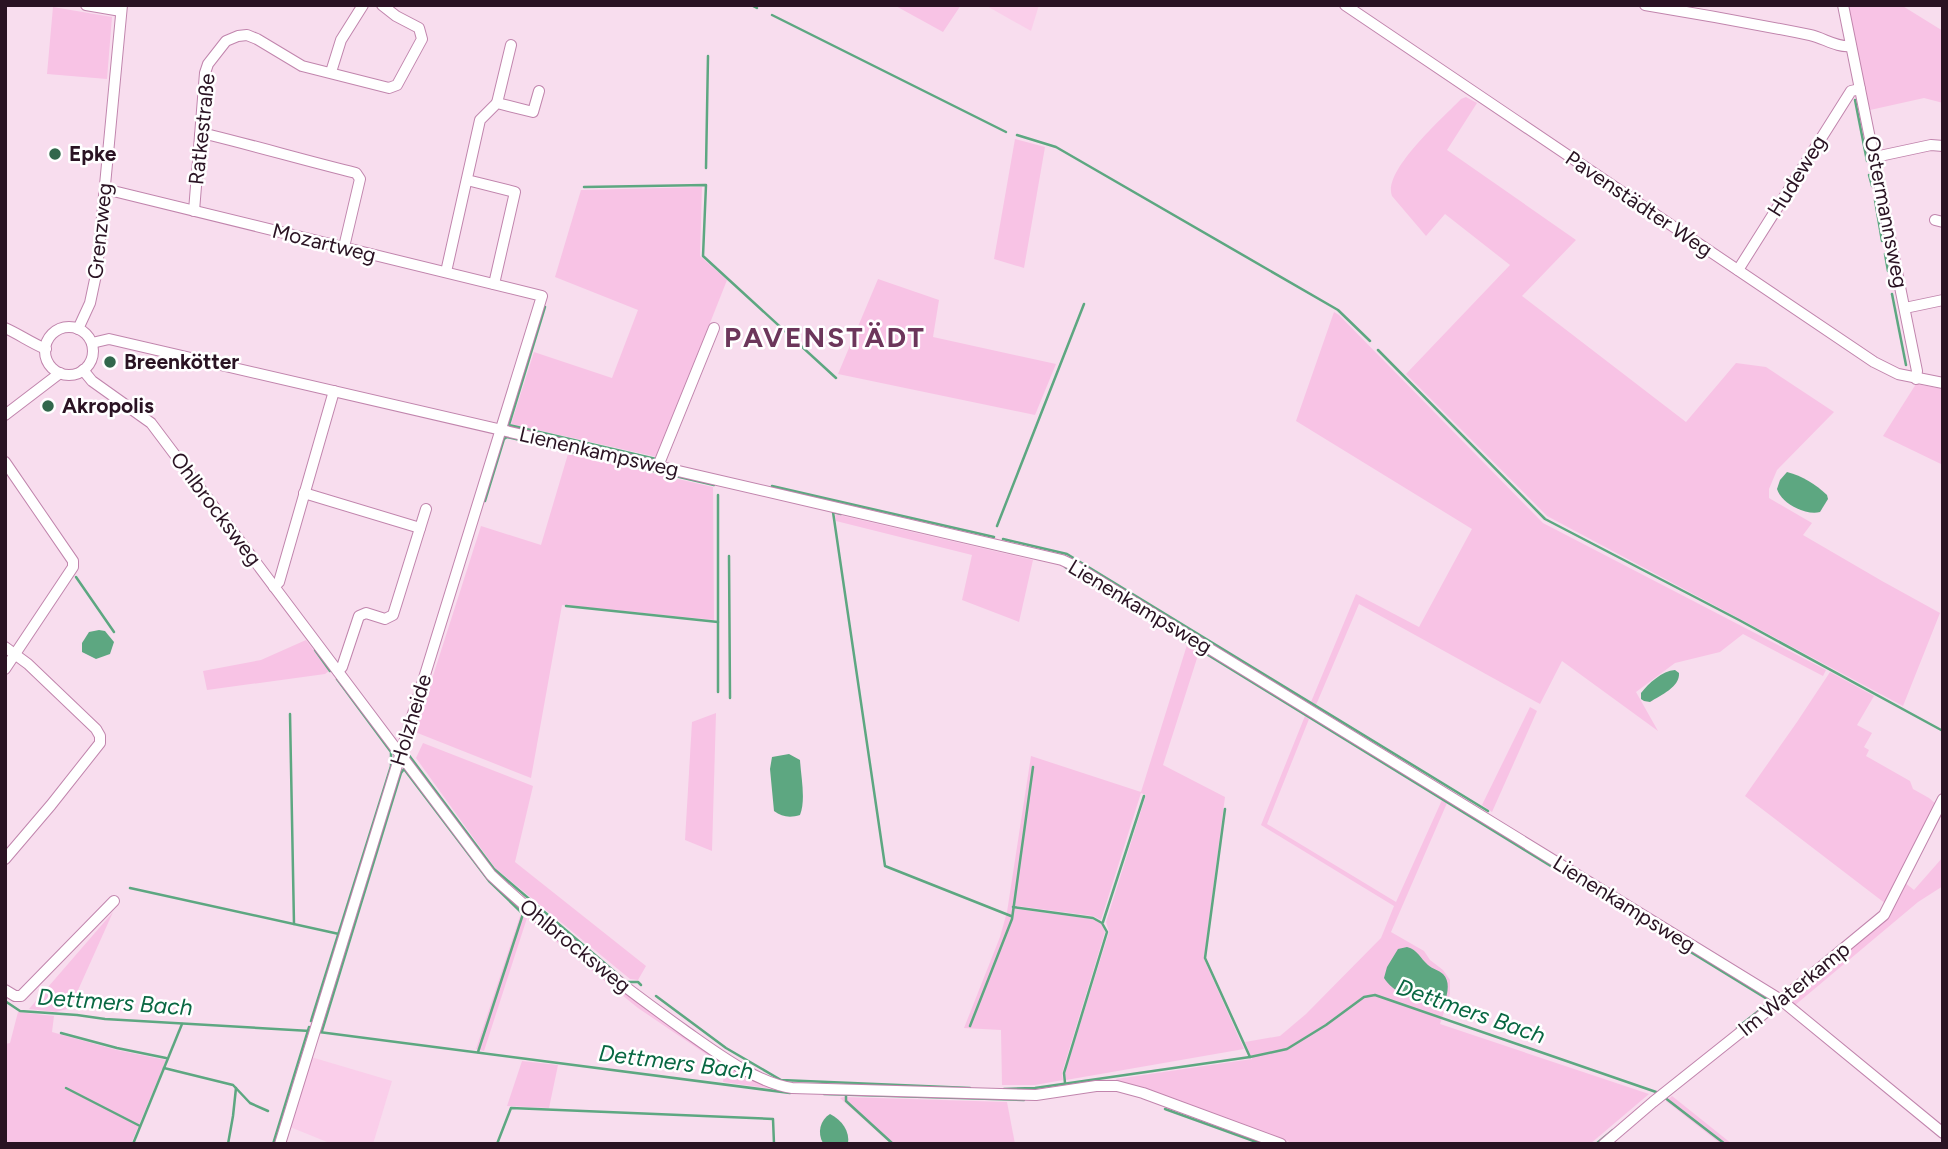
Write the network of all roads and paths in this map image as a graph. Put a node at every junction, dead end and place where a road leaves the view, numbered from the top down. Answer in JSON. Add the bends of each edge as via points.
{"nodes":[{"id":1,"x":86,"y":5,"type":"edge"},
{"id":2,"x":363,"y":5,"type":"edge"},
{"id":3,"x":382,"y":5,"type":"edge"},
{"id":4,"x":1345,"y":5,"type":"edge"},
{"id":5,"x":1645,"y":5,"type":"edge"},
{"id":6,"x":1843,"y":5,"type":"edge"},
{"id":7,"x":121,"y":8,"type":"edge"},
{"id":8,"x":511,"y":45,"type":"dead end"},
{"id":9,"x":1851,"y":46,"type":"junction"},
{"id":10,"x":331,"y":72,"type":"junction"},
{"id":11,"x":1860,"y":89,"type":"junction"},
{"id":12,"x":539,"y":91,"type":"dead end"},
{"id":13,"x":497,"y":103,"type":"junction"},
{"id":14,"x":200,"y":135,"type":"junction"},
{"id":15,"x":1943,"y":146,"type":"edge"},
{"id":16,"x":1874,"y":158,"type":"junction"},
{"id":17,"x":467,"y":180,"type":"junction"},
{"id":18,"x":105,"y":189,"type":"junction"},
{"id":19,"x":194,"y":211,"type":"junction"},
{"id":20,"x":344,"y":247,"type":"junction"},
{"id":21,"x":1738,"y":271,"type":"junction"},
{"id":22,"x":446,"y":272,"type":"junction"},
{"id":23,"x":495,"y":284,"type":"junction"},
{"id":24,"x":542,"y":296,"type":"joint"},
{"id":25,"x":1943,"y":300,"type":"edge"},
{"id":26,"x":1905,"y":308,"type":"junction"},
{"id":27,"x":5,"y":328,"type":"edge"},
{"id":28,"x":714,"y":328,"type":"dead end"},
{"id":29,"x":78,"y":329,"type":"junction"},
{"id":30,"x":92,"y":343,"type":"junction"},
{"id":31,"x":47,"y":344,"type":"junction"},
{"id":32,"x":55,"y":369,"type":"junction"},
{"id":33,"x":83,"y":370,"type":"junction"},
{"id":34,"x":1916,"y":379,"type":"junction"},
{"id":35,"x":1943,"y":383,"type":"edge"},
{"id":36,"x":334,"y":391,"type":"junction"},
{"id":37,"x":5,"y":415,"type":"edge"},
{"id":38,"x":500,"y":430,"type":"junction"},
{"id":39,"x":5,"y":462,"type":"edge"},
{"id":40,"x":659,"y":466,"type":"junction"},
{"id":41,"x":304,"y":493,"type":"junction"},
{"id":42,"x":426,"y":509,"type":"dead end"},
{"id":43,"x":420,"y":528,"type":"junction"},
{"id":44,"x":274,"y":587,"type":"junction"},
{"id":45,"x":5,"y":647,"type":"edge"},
{"id":46,"x":16,"y":654,"type":"junction"},
{"id":47,"x":5,"y":669,"type":"edge"},
{"id":48,"x":338,"y":671,"type":"junction"},
{"id":49,"x":401,"y":754,"type":"junction"},
{"id":50,"x":1943,"y":799,"type":"edge"},
{"id":51,"x":5,"y":859,"type":"edge"},
{"id":52,"x":114,"y":901,"type":"dead end"},
{"id":53,"x":5,"y":990,"type":"edge"},
{"id":54,"x":1781,"y":1000,"type":"junction"},
{"id":55,"x":1943,"y":1133,"type":"edge"},
{"id":56,"x":280,"y":1144,"type":"edge"},
{"id":57,"x":1281,"y":1144,"type":"edge"},
{"id":58,"x":1604,"y":1144,"type":"edge"}],
"edges":[{"from":1,"to":7,"type":"street"},
{"from":2,"to":10,"type":"street","via":[[341,40]]},
{"from":3,"to":10,"type":"street","name":"Ratkestraße","via":[[421,33],[397,85],[389,88]]},
{"from":4,"to":21,"type":"street","name":"Pavenstädter Weg"},
{"from":5,"to":9,"type":"street"},
{"from":6,"to":9,"type":"street","name":"Ostermannsweg"},
{"from":7,"to":18,"type":"street","name":"Grenzweg"},
{"from":8,"to":13,"type":"street"},
{"from":9,"to":11,"type":"street","name":"Ostermannsweg"},
{"from":10,"to":14,"type":"street","name":"Ratkestraße","via":[[302,66],[257,38],[238,36],[226,41],[205,73]]},
{"from":11,"to":16,"type":"street","name":"Ostermannsweg"},
{"from":11,"to":21,"type":"street","name":"Hudeweg","via":[[1851,91]]},
{"from":12,"to":13,"type":"street","via":[[534,112]]},
{"from":13,"to":17,"type":"street","via":[[480,120]]},
{"from":14,"to":19,"type":"street","name":"Ratkestraße"},
{"from":14,"to":20,"type":"street","via":[[356,173],[360,178]]},
{"from":15,"to":16,"type":"street"},
{"from":16,"to":26,"type":"street","name":"Ostermannsweg"},
{"from":17,"to":22,"type":"street"},
{"from":17,"to":23,"type":"street","via":[[515,192]]},
{"from":18,"to":19,"type":"street","name":"Mozartweg"},
{"from":18,"to":29,"type":"street","name":"Grenzweg","via":[[94,289]]},
{"from":19,"to":20,"type":"street","name":"Mozartweg"},
{"from":20,"to":22,"type":"street","name":"Mozartweg"},
{"from":21,"to":34,"type":"street","name":"Pavenstädter Weg","via":[[1886,370]]},
{"from":22,"to":23,"type":"street","name":"Mozartweg"},
{"from":23,"to":24,"type":"street","name":"Mozartweg"},
{"from":24,"to":38,"type":"street","name":"Holzheide"},
{"from":25,"to":26,"type":"street"},
{"from":26,"to":34,"type":"street","name":"Ostermannsweg"},
{"from":27,"to":31,"type":"street"},
{"from":28,"to":40,"type":"street"},
{"from":29,"to":30,"type":"street"},
{"from":29,"to":31,"type":"street","via":[[52,334]]},
{"from":30,"to":33,"type":"street","via":[[92,358]]},
{"from":30,"to":36,"type":"street","name":"Lienenkampsweg","via":[[109,340]]},
{"from":31,"to":32,"type":"street","via":[[46,356]]},
{"from":32,"to":33,"type":"street","via":[[72,375]]},
{"from":32,"to":37,"type":"street"},
{"from":33,"to":44,"type":"street","name":"Ohlbrocksweg","via":[[151,423]]},
{"from":34,"to":35,"type":"street","name":"Pavenstädter Weg"},
{"from":36,"to":38,"type":"street","name":"Lienenkampsweg"},
{"from":36,"to":41,"type":"street"},
{"from":38,"to":40,"type":"street","name":"Lienenkampsweg"},
{"from":38,"to":49,"type":"street","name":"Holzheide"},
{"from":39,"to":46,"type":"street","via":[[74,567]]},
{"from":40,"to":54,"type":"street","name":"Lienenkampsweg","via":[[1075,566]]},
{"from":41,"to":43,"type":"street"},
{"from":41,"to":44,"type":"street"},
{"from":42,"to":43,"type":"street"},
{"from":43,"to":48,"type":"street","via":[[393,615],[385,620],[366,613],[359,616]]},
{"from":44,"to":48,"type":"street","name":"Ohlbrocksweg"},
{"from":45,"to":46,"type":"street"},
{"from":46,"to":47,"type":"street"},
{"from":46,"to":51,"type":"street","via":[[96,729],[100,743]]},
{"from":48,"to":49,"type":"street","name":"Ohlbrocksweg"},
{"from":49,"to":56,"type":"street","name":"Holzheide"},
{"from":49,"to":57,"type":"street","name":"Ohlbrocksweg","via":[[491,875],[510,892],[627,990],[722,1056],[767,1081],[792,1088],[1036,1095],[1118,1086]]},
{"from":50,"to":54,"type":"street","name":"Im Waterkamp","via":[[1884,915]]},
{"from":52,"to":53,"type":"street","via":[[22,996]]},
{"from":54,"to":55,"type":"street","name":"Lienenkampsweg"},
{"from":54,"to":58,"type":"street","name":"Im Waterkamp"}]}
